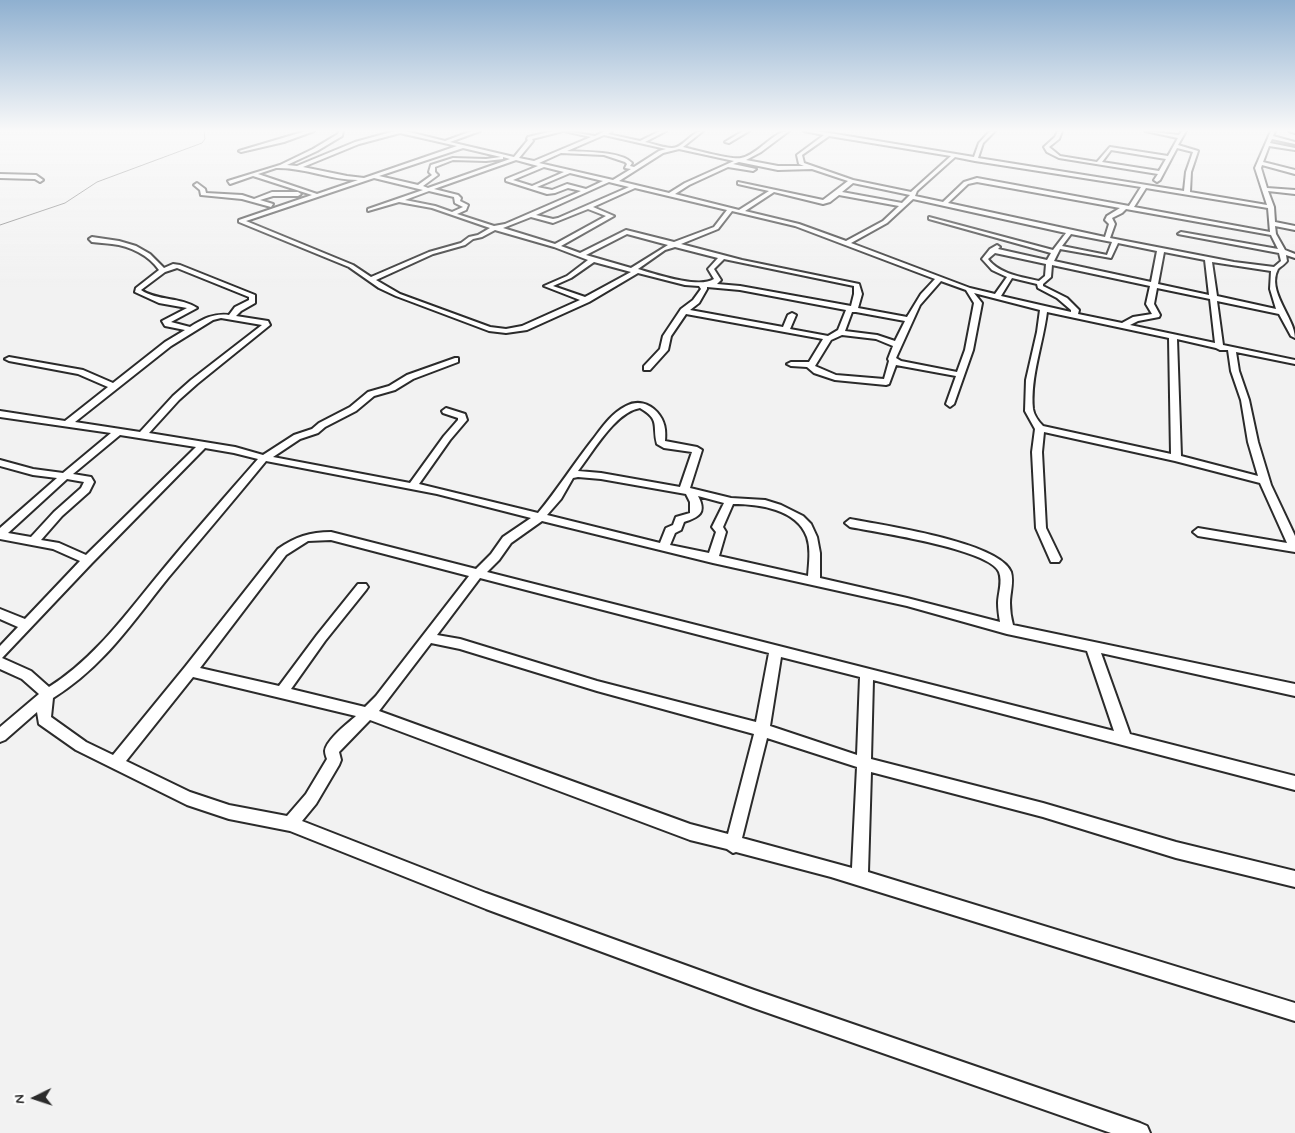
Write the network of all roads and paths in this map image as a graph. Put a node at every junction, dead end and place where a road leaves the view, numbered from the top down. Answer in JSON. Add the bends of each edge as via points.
{"nodes":[{"id":1,"x":281,"y":184,"type":"edge"},
{"id":2,"x":352,"y":184,"type":"edge"},
{"id":3,"x":400,"y":184,"type":"edge"},
{"id":4,"x":423,"y":184,"type":"edge"},
{"id":5,"x":443,"y":184,"type":"edge"},
{"id":6,"x":521,"y":184,"type":"edge"},
{"id":7,"x":539,"y":184,"type":"edge"},
{"id":8,"x":605,"y":184,"type":"edge"},
{"id":9,"x":620,"y":184,"type":"edge"},
{"id":10,"x":687,"y":184,"type":"edge"},
{"id":11,"x":744,"y":184,"type":"edge"},
{"id":12,"x":849,"y":184,"type":"edge"},
{"id":13,"x":864,"y":184,"type":"edge"},
{"id":14,"x":924,"y":184,"type":"edge"},
{"id":15,"x":966,"y":184,"type":"edge"},
{"id":16,"x":1009,"y":184,"type":"edge"},
{"id":17,"x":1123,"y":184,"type":"edge"},
{"id":18,"x":1154,"y":184,"type":"edge"},
{"id":19,"x":1186,"y":184,"type":"edge"},
{"id":20,"x":1264,"y":184,"type":"edge"},
{"id":21,"x":197,"y":185,"type":"dead end"},
{"id":22,"x":532,"y":187,"type":"junction"},
{"id":23,"x":634,"y":187,"type":"junction"},
{"id":24,"x":1050,"y":187,"type":"dead end"},
{"id":25,"x":1144,"y":187,"type":"junction"},
{"id":26,"x":417,"y":188,"type":"junction"},
{"id":27,"x":1152,"y":188,"type":"junction"},
{"id":28,"x":1266,"y":189,"type":"junction"},
{"id":29,"x":426,"y":190,"type":"junction"},
{"id":30,"x":585,"y":190,"type":"junction"},
{"id":31,"x":773,"y":191,"type":"junction"},
{"id":32,"x":1295,"y":192,"type":"edge"},
{"id":33,"x":838,"y":193,"type":"junction"},
{"id":34,"x":1046,"y":193,"type":"junction"},
{"id":35,"x":310,"y":194,"type":"junction"},
{"id":36,"x":1187,"y":194,"type":"junction"},
{"id":37,"x":670,"y":195,"type":"junction"},
{"id":38,"x":912,"y":195,"type":"junction"},
{"id":39,"x":318,"y":196,"type":"junction"},
{"id":40,"x":255,"y":200,"type":"junction"},
{"id":41,"x":398,"y":200,"type":"junction"},
{"id":42,"x":563,"y":200,"type":"junction"},
{"id":43,"x":247,"y":204,"type":"dead end"},
{"id":44,"x":943,"y":204,"type":"junction"},
{"id":45,"x":272,"y":205,"type":"dead end"},
{"id":46,"x":902,"y":205,"type":"junction"},
{"id":47,"x":1124,"y":207,"type":"junction"},
{"id":48,"x":1271,"y":207,"type":"junction"},
{"id":49,"x":586,"y":208,"type":"junction"},
{"id":50,"x":1131,"y":208,"type":"junction"},
{"id":51,"x":731,"y":209,"type":"junction"},
{"id":52,"x":370,"y":210,"type":"dead end"},
{"id":53,"x":741,"y":211,"type":"junction"},
{"id":54,"x":452,"y":214,"type":"junction"},
{"id":55,"x":529,"y":215,"type":"junction"},
{"id":56,"x":931,"y":218,"type":"dead end"},
{"id":57,"x":1186,"y":218,"type":"junction"},
{"id":58,"x":1272,"y":223,"type":"junction"},
{"id":59,"x":496,"y":227,"type":"junction"},
{"id":60,"x":505,"y":228,"type":"junction"},
{"id":61,"x":1295,"y":228,"type":"edge"},
{"id":62,"x":1070,"y":232,"type":"junction"},
{"id":63,"x":1273,"y":234,"type":"junction"},
{"id":64,"x":1001,"y":237,"type":"junction"},
{"id":65,"x":92,"y":239,"type":"dead end"},
{"id":66,"x":1107,"y":239,"type":"junction"},
{"id":67,"x":1180,"y":239,"type":"junction"},
{"id":68,"x":1116,"y":240,"type":"junction"},
{"id":69,"x":847,"y":243,"type":"junction"},
{"id":70,"x":675,"y":244,"type":"junction"},
{"id":71,"x":556,"y":246,"type":"junction"},
{"id":72,"x":1056,"y":249,"type":"junction"},
{"id":73,"x":1161,"y":249,"type":"junction"},
{"id":74,"x":1265,"y":249,"type":"junction"},
{"id":75,"x":992,"y":250,"type":"junction"},
{"id":76,"x":1282,"y":250,"type":"junction"},
{"id":77,"x":1172,"y":251,"type":"junction"},
{"id":78,"x":581,"y":255,"type":"junction"},
{"id":79,"x":724,"y":256,"type":"junction"},
{"id":80,"x":1295,"y":256,"type":"edge"},
{"id":81,"x":1208,"y":259,"type":"junction"},
{"id":82,"x":593,"y":260,"type":"junction"},
{"id":83,"x":1284,"y":261,"type":"junction"},
{"id":84,"x":1295,"y":262,"type":"edge"},
{"id":85,"x":1049,"y":263,"type":"junction"},
{"id":86,"x":1275,"y":269,"type":"junction"},
{"id":87,"x":163,"y":271,"type":"junction"},
{"id":88,"x":634,"y":271,"type":"junction"},
{"id":89,"x":1011,"y":276,"type":"junction"},
{"id":90,"x":940,"y":278,"type":"junction"},
{"id":91,"x":370,"y":280,"type":"junction"},
{"id":92,"x":1040,"y":283,"type":"junction"},
{"id":93,"x":1154,"y":285,"type":"junction"},
{"id":94,"x":705,"y":286,"type":"junction"},
{"id":95,"x":968,"y":289,"type":"junction"},
{"id":96,"x":997,"y":298,"type":"junction"},
{"id":97,"x":1214,"y":298,"type":"junction"},
{"id":98,"x":586,"y":300,"type":"junction"},
{"id":99,"x":852,"y":309,"type":"junction"},
{"id":100,"x":1044,"y":309,"type":"junction"},
{"id":101,"x":684,"y":311,"type":"junction"},
{"id":102,"x":1280,"y":312,"type":"junction"},
{"id":103,"x":792,"y":315,"type":"dead end"},
{"id":104,"x":1074,"y":315,"type":"junction"},
{"id":105,"x":231,"y":317,"type":"junction"},
{"id":106,"x":908,"y":319,"type":"junction"},
{"id":107,"x":1123,"y":326,"type":"junction"},
{"id":108,"x":191,"y":329,"type":"junction"},
{"id":109,"x":786,"y":330,"type":"junction"},
{"id":110,"x":841,"y":333,"type":"junction"},
{"id":111,"x":1295,"y":334,"type":"edge"},
{"id":112,"x":828,"y":338,"type":"junction"},
{"id":113,"x":1173,"y":338,"type":"junction"},
{"id":114,"x":898,"y":344,"type":"junction"},
{"id":115,"x":1220,"y":348,"type":"junction"},
{"id":116,"x":1232,"y":350,"type":"junction"},
{"id":117,"x":9,"y":359,"type":"dead end"},
{"id":118,"x":455,"y":360,"type":"dead end"},
{"id":119,"x":894,"y":361,"type":"junction"},
{"id":120,"x":1295,"y":362,"type":"edge"},
{"id":121,"x":791,"y":364,"type":"dead end"},
{"id":122,"x":810,"y":365,"type":"junction"},
{"id":123,"x":647,"y":368,"type":"dead end"},
{"id":124,"x":961,"y":375,"type":"junction"},
{"id":125,"x":113,"y":386,"type":"junction"},
{"id":126,"x":950,"y":404,"type":"dead end"},
{"id":127,"x":446,"y":411,"type":"dead end"},
{"id":128,"x":0,"y":414,"type":"edge"},
{"id":129,"x":67,"y":424,"type":"junction"},
{"id":130,"x":1040,"y":428,"type":"junction"},
{"id":131,"x":118,"y":432,"type":"junction"},
{"id":132,"x":142,"y":435,"type":"junction"},
{"id":133,"x":203,"y":445,"type":"junction"},
{"id":134,"x":264,"y":458,"type":"junction"},
{"id":135,"x":1176,"y":458,"type":"junction"},
{"id":136,"x":0,"y":463,"type":"edge"},
{"id":137,"x":67,"y":475,"type":"junction"},
{"id":138,"x":570,"y":475,"type":"junction"},
{"id":139,"x":1265,"y":481,"type":"junction"},
{"id":140,"x":412,"y":486,"type":"junction"},
{"id":141,"x":687,"y":491,"type":"junction"},
{"id":142,"x":730,"y":501,"type":"junction"},
{"id":143,"x":539,"y":518,"type":"junction"},
{"id":144,"x":850,"y":523,"type":"dead end"},
{"id":145,"x":1198,"y":532,"type":"dead end"},
{"id":146,"x":0,"y":534,"type":"edge"},
{"id":147,"x":34,"y":541,"type":"junction"},
{"id":148,"x":664,"y":547,"type":"junction"},
{"id":149,"x":1295,"y":548,"type":"edge"},
{"id":150,"x":713,"y":558,"type":"junction"},
{"id":151,"x":1055,"y":559,"type":"dead end"},
{"id":152,"x":88,"y":560,"type":"junction"},
{"id":153,"x":479,"y":572,"type":"junction"},
{"id":154,"x":814,"y":580,"type":"junction"},
{"id":155,"x":362,"y":587,"type":"dead end"},
{"id":156,"x":0,"y":614,"type":"edge"},
{"id":157,"x":27,"y":625,"type":"junction"},
{"id":158,"x":1008,"y":629,"type":"junction"},
{"id":159,"x":428,"y":638,"type":"junction"},
{"id":160,"x":1092,"y":647,"type":"junction"},
{"id":161,"x":776,"y":651,"type":"junction"},
{"id":162,"x":0,"y":654,"type":"edge"},
{"id":163,"x":0,"y":663,"type":"edge"},
{"id":164,"x":190,"y":671,"type":"junction"},
{"id":165,"x":867,"y":674,"type":"junction"},
{"id":166,"x":1295,"y":690,"type":"edge"},
{"id":167,"x":282,"y":692,"type":"junction"},
{"id":168,"x":47,"y":695,"type":"junction"},
{"id":169,"x":368,"y":712,"type":"junction"},
{"id":170,"x":762,"y":730,"type":"junction"},
{"id":171,"x":0,"y":736,"type":"edge"},
{"id":172,"x":1124,"y":738,"type":"junction"},
{"id":173,"x":116,"y":762,"type":"junction"},
{"id":174,"x":863,"y":763,"type":"junction"},
{"id":175,"x":1294,"y":786,"type":"edge"},
{"id":176,"x":290,"y":824,"type":"junction"},
{"id":177,"x":733,"y":845,"type":"junction"},
{"id":178,"x":860,"y":879,"type":"junction"},
{"id":179,"x":1295,"y":879,"type":"edge"},
{"id":180,"x":1295,"y":1012,"type":"edge"},
{"id":181,"x":1140,"y":1133,"type":"edge"}],
"edges":[{"from":1,"to":35,"type":"street"},
{"from":2,"to":39,"type":"street"},
{"from":3,"to":26,"type":"street"},
{"from":4,"to":26,"type":"street"},
{"from":5,"to":29,"type":"street"},
{"from":6,"to":22,"type":"street"},
{"from":7,"to":22,"type":"street"},
{"from":8,"to":30,"type":"street"},
{"from":9,"to":23,"type":"street"},
{"from":10,"to":37,"type":"street"},
{"from":11,"to":31,"type":"street"},
{"from":12,"to":33,"type":"street"},
{"from":13,"to":38,"type":"street"},
{"from":14,"to":38,"type":"street"},
{"from":15,"to":44,"type":"street"},
{"from":16,"to":34,"type":"street"},
{"from":17,"to":25,"type":"street"},
{"from":18,"to":27,"type":"street"},
{"from":19,"to":36,"type":"street"},
{"from":20,"to":28,"type":"street"},
{"from":21,"to":40,"type":"street","via":[[204,194]]},
{"from":22,"to":30,"type":"street","via":[[547,192],[567,186]]},
{"from":23,"to":37,"type":"street"},
{"from":23,"to":49,"type":"street"},
{"from":24,"to":34,"type":"street"},
{"from":25,"to":27,"type":"street"},
{"from":25,"to":50,"type":"street"},
{"from":26,"to":29,"type":"street"},
{"from":27,"to":36,"type":"street"},
{"from":28,"to":32,"type":"street"},
{"from":28,"to":48,"type":"street"},
{"from":29,"to":41,"type":"street"},
{"from":29,"to":54,"type":"street","via":[[456,196],[457,202],[466,206]]},
{"from":30,"to":42,"type":"street"},
{"from":31,"to":33,"type":"street","via":[[823,202]]},
{"from":31,"to":53,"type":"street"},
{"from":33,"to":46,"type":"street"},
{"from":34,"to":47,"type":"street"},
{"from":35,"to":39,"type":"street"},
{"from":35,"to":40,"type":"street","via":[[272,194]]},
{"from":36,"to":48,"type":"street"},
{"from":37,"to":51,"type":"street"},
{"from":38,"to":44,"type":"street"},
{"from":38,"to":46,"type":"street"},
{"from":39,"to":91,"type":"street","via":[[241,221],[351,266]]},
{"from":40,"to":43,"type":"street"},
{"from":40,"to":45,"type":"street"},
{"from":41,"to":52,"type":"street"},
{"from":41,"to":54,"type":"street"},
{"from":42,"to":49,"type":"street"},
{"from":42,"to":55,"type":"street"},
{"from":44,"to":62,"type":"street"},
{"from":46,"to":69,"type":"street","via":[[885,222]]},
{"from":47,"to":50,"type":"street"},
{"from":47,"to":66,"type":"street","via":[[1109,217],[1112,228]]},
{"from":48,"to":58,"type":"street"},
{"from":49,"to":55,"type":"street","via":[[557,220]]},
{"from":49,"to":71,"type":"street","via":[[612,216]]},
{"from":50,"to":57,"type":"street"},
{"from":51,"to":53,"type":"street"},
{"from":51,"to":70,"type":"street","via":[[716,228]]},
{"from":53,"to":69,"type":"street","via":[[797,225]]},
{"from":54,"to":59,"type":"street"},
{"from":55,"to":60,"type":"street"},
{"from":56,"to":64,"type":"street"},
{"from":57,"to":63,"type":"street"},
{"from":57,"to":67,"type":"street"},
{"from":58,"to":61,"type":"street"},
{"from":58,"to":63,"type":"street"},
{"from":59,"to":60,"type":"street"},
{"from":59,"to":91,"type":"street","via":[[463,244],[431,253]]},
{"from":60,"to":71,"type":"street"},
{"from":62,"to":66,"type":"street"},
{"from":62,"to":72,"type":"street"},
{"from":63,"to":76,"type":"street"},
{"from":64,"to":72,"type":"street"},
{"from":64,"to":75,"type":"street","via":[[1000,244]]},
{"from":65,"to":87,"type":"street","via":[[114,242],[142,252],[153,258]]},
{"from":66,"to":68,"type":"street"},
{"from":67,"to":74,"type":"street"},
{"from":67,"to":77,"type":"street"},
{"from":68,"to":72,"type":"street","via":[[1109,257]]},
{"from":68,"to":73,"type":"street"},
{"from":69,"to":90,"type":"street"},
{"from":70,"to":78,"type":"street","via":[[624,232]]},
{"from":70,"to":79,"type":"street"},
{"from":70,"to":88,"type":"street"},
{"from":71,"to":78,"type":"street"},
{"from":72,"to":85,"type":"street"},
{"from":73,"to":77,"type":"street"},
{"from":73,"to":93,"type":"street"},
{"from":74,"to":76,"type":"street"},
{"from":74,"to":83,"type":"street","via":[[1270,256]]},
{"from":75,"to":85,"type":"street"},
{"from":75,"to":89,"type":"street","via":[[986,262]]},
{"from":76,"to":80,"type":"street"},
{"from":76,"to":83,"type":"street"},
{"from":77,"to":81,"type":"street"},
{"from":78,"to":82,"type":"street"},
{"from":79,"to":94,"type":"street","via":[[711,269],[718,280]]},
{"from":79,"to":99,"type":"street","via":[[857,285],[858,294]]},
{"from":81,"to":86,"type":"street"},
{"from":81,"to":97,"type":"street"},
{"from":82,"to":88,"type":"street"},
{"from":82,"to":98,"type":"street","via":[[569,277],[547,286]]},
{"from":83,"to":84,"type":"street"},
{"from":83,"to":86,"type":"street"},
{"from":85,"to":92,"type":"street","via":[[1048,277]]},
{"from":85,"to":93,"type":"street"},
{"from":86,"to":102,"type":"street","via":[[1273,291]]},
{"from":87,"to":105,"type":"street","via":[[178,266],[253,296]]},
{"from":87,"to":108,"type":"street","via":[[137,291],[193,308],[166,321]]},
{"from":88,"to":94,"type":"street"},
{"from":88,"to":98,"type":"street"},
{"from":89,"to":92,"type":"street"},
{"from":89,"to":96,"type":"street"},
{"from":90,"to":95,"type":"street"},
{"from":90,"to":106,"type":"street","via":[[926,290]]},
{"from":91,"to":98,"type":"street","via":[[398,296],[480,327],[506,331],[524,328]]},
{"from":92,"to":104,"type":"street","via":[[1040,287],[1072,306]]},
{"from":93,"to":97,"type":"street"},
{"from":93,"to":107,"type":"street","via":[[1150,304],[1156,314]]},
{"from":94,"to":99,"type":"street","via":[[740,288]]},
{"from":94,"to":101,"type":"street","via":[[696,301]]},
{"from":95,"to":96,"type":"street"},
{"from":95,"to":124,"type":"street","via":[[978,303]]},
{"from":96,"to":100,"type":"street"},
{"from":97,"to":102,"type":"street"},
{"from":97,"to":115,"type":"street"},
{"from":99,"to":106,"type":"street"},
{"from":99,"to":110,"type":"street"},
{"from":100,"to":104,"type":"street"},
{"from":100,"to":130,"type":"street","via":[[1030,380],[1029,410]]},
{"from":101,"to":109,"type":"street"},
{"from":101,"to":123,"type":"street","via":[[667,336],[664,350]]},
{"from":102,"to":111,"type":"street"},
{"from":103,"to":109,"type":"street"},
{"from":104,"to":107,"type":"street"},
{"from":105,"to":108,"type":"street","via":[[215,317]]},
{"from":105,"to":132,"type":"street","via":[[266,325],[194,382]]},
{"from":106,"to":114,"type":"street"},
{"from":107,"to":113,"type":"street"},
{"from":108,"to":125,"type":"street"},
{"from":109,"to":112,"type":"street"},
{"from":110,"to":112,"type":"street","via":[[838,337]]},
{"from":110,"to":114,"type":"street","via":[[877,337]]},
{"from":112,"to":122,"type":"street"},
{"from":113,"to":115,"type":"street"},
{"from":113,"to":135,"type":"street"},
{"from":114,"to":119,"type":"street"},
{"from":115,"to":116,"type":"street"},
{"from":116,"to":120,"type":"street"},
{"from":116,"to":139,"type":"street"},
{"from":117,"to":125,"type":"street","via":[[80,372]]},
{"from":118,"to":134,"type":"street","via":[[371,394],[315,432],[297,437]]},
{"from":119,"to":122,"type":"street","via":[[886,382],[846,379],[812,369]]},
{"from":119,"to":124,"type":"street"},
{"from":121,"to":122,"type":"street"},
{"from":124,"to":126,"type":"street"},
{"from":125,"to":129,"type":"street"},
{"from":127,"to":140,"type":"street","via":[[462,416],[463,420]]},
{"from":128,"to":129,"type":"street"},
{"from":129,"to":131,"type":"street"},
{"from":130,"to":135,"type":"street"},
{"from":130,"to":151,"type":"street","via":[[1037,452],[1041,528]]},
{"from":131,"to":132,"type":"street"},
{"from":131,"to":137,"type":"street"},
{"from":132,"to":133,"type":"street"},
{"from":133,"to":134,"type":"street"},
{"from":133,"to":152,"type":"street"},
{"from":134,"to":140,"type":"street"},
{"from":134,"to":168,"type":"street","via":[[96,657],[71,680]]},
{"from":135,"to":139,"type":"street"},
{"from":136,"to":137,"type":"street","via":[[33,472]]},
{"from":137,"to":146,"type":"street"},
{"from":137,"to":147,"type":"street","via":[[83,477],[89,482],[85,490]]},
{"from":138,"to":141,"type":"street","via":[[602,476]]},
{"from":138,"to":141,"type":"street","via":[[615,417],[641,404],[657,416],[662,428],[660,442],[697,450]]},
{"from":138,"to":143,"type":"street"},
{"from":139,"to":149,"type":"street"},
{"from":140,"to":143,"type":"street"},
{"from":141,"to":142,"type":"street"},
{"from":141,"to":148,"type":"street","via":[[696,500],[695,515],[680,520],[670,531]]},
{"from":142,"to":150,"type":"street","via":[[717,527],[721,532]]},
{"from":142,"to":154,"type":"street","via":[[761,504],[799,518],[806,524],[811,535]]},
{"from":143,"to":148,"type":"street"},
{"from":143,"to":153,"type":"street","via":[[507,540],[496,557]]},
{"from":144,"to":158,"type":"street","via":[[962,547],[984,554],[1002,566]]},
{"from":145,"to":149,"type":"street"},
{"from":146,"to":147,"type":"street"},
{"from":147,"to":152,"type":"street","via":[[70,551]]},
{"from":148,"to":150,"type":"street"},
{"from":150,"to":154,"type":"street"},
{"from":152,"to":157,"type":"street"},
{"from":153,"to":159,"type":"street"},
{"from":153,"to":161,"type":"street"},
{"from":153,"to":164,"type":"street","via":[[331,536],[313,535],[298,540],[282,552]]},
{"from":154,"to":158,"type":"street"},
{"from":155,"to":167,"type":"street"},
{"from":156,"to":157,"type":"street"},
{"from":157,"to":162,"type":"street"},
{"from":158,"to":160,"type":"street"},
{"from":159,"to":169,"type":"street","via":[[381,700]]},
{"from":159,"to":170,"type":"street","via":[[460,644],[597,686]]},
{"from":160,"to":166,"type":"street"},
{"from":160,"to":172,"type":"street"},
{"from":161,"to":165,"type":"street"},
{"from":161,"to":170,"type":"street"},
{"from":163,"to":168,"type":"street","via":[[28,675],[40,684]]},
{"from":164,"to":167,"type":"street"},
{"from":164,"to":173,"type":"street"},
{"from":165,"to":172,"type":"street"},
{"from":165,"to":174,"type":"street"},
{"from":167,"to":169,"type":"street"},
{"from":168,"to":171,"type":"street"},
{"from":168,"to":173,"type":"street","via":[[44,720],[82,746]]},
{"from":169,"to":176,"type":"street","via":[[332,751],[334,760],[311,800]]},
{"from":169,"to":177,"type":"street","via":[[690,832]]},
{"from":170,"to":174,"type":"street"},
{"from":170,"to":177,"type":"street"},
{"from":172,"to":175,"type":"street"},
{"from":173,"to":176,"type":"street","via":[[187,798],[229,812]]},
{"from":174,"to":178,"type":"street"},
{"from":174,"to":179,"type":"street","via":[[1043,810],[1184,852]]},
{"from":176,"to":181,"type":"street","via":[[486,901],[754,999]]},
{"from":177,"to":178,"type":"street"},
{"from":178,"to":180,"type":"street"}]}
